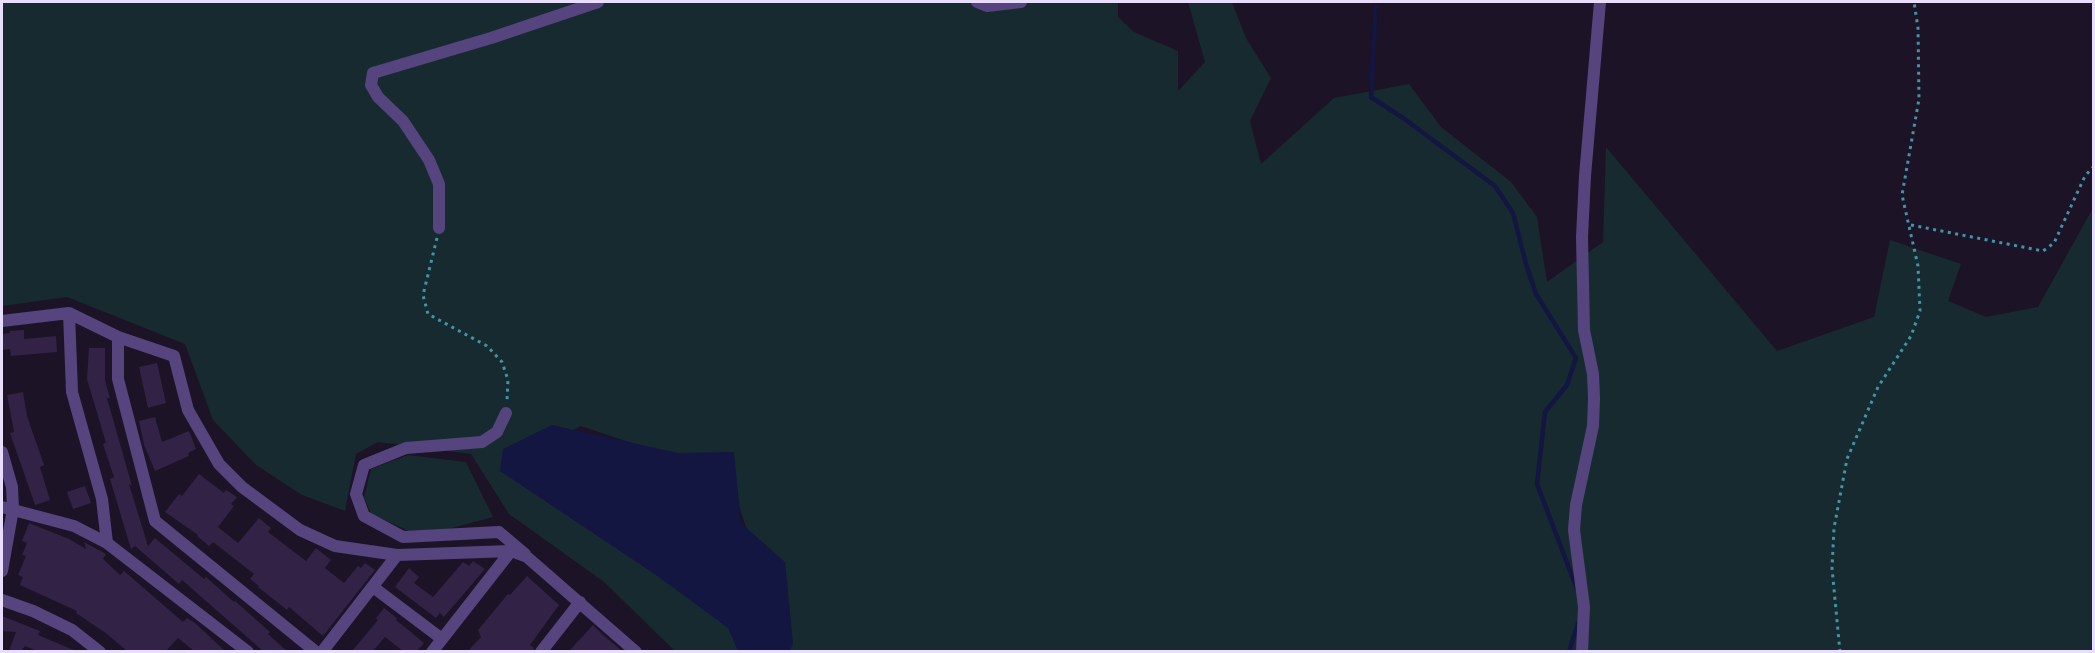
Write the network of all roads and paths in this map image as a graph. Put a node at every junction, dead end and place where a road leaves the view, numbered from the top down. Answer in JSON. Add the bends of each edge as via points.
{"nodes":[{"id":1,"x":598,"y":2,"type":"edge"},
{"id":2,"x":977,"y":2,"type":"edge"},
{"id":3,"x":1021,"y":2,"type":"edge"},
{"id":4,"x":1600,"y":2,"type":"edge"},
{"id":5,"x":1914,"y":2,"type":"edge"},
{"id":6,"x":2094,"y":166,"type":"edge"},
{"id":7,"x":1910,"y":225,"type":"junction"},
{"id":8,"x":439,"y":228,"type":"joint"},
{"id":9,"x":69,"y":313,"type":"junction"},
{"id":10,"x":2,"y":321,"type":"edge"},
{"id":11,"x":118,"y":338,"type":"junction"},
{"id":12,"x":506,"y":413,"type":"joint"},
{"id":13,"x":2,"y":452,"type":"edge"},
{"id":14,"x":7,"y":508,"type":"edge"},
{"id":15,"x":107,"y":543,"type":"junction"},
{"id":16,"x":511,"y":551,"type":"junction"},
{"id":17,"x":397,"y":555,"type":"junction"},
{"id":18,"x":527,"y":557,"type":"junction"},
{"id":19,"x":2,"y":571,"type":"edge"},
{"id":20,"x":373,"y":587,"type":"junction"},
{"id":21,"x":2,"y":600,"type":"edge"},
{"id":22,"x":580,"y":602,"type":"junction"},
{"id":23,"x":442,"y":639,"type":"junction"},
{"id":24,"x":100,"y":651,"type":"edge"},
{"id":25,"x":248,"y":651,"type":"edge"},
{"id":26,"x":316,"y":651,"type":"edge"},
{"id":27,"x":322,"y":651,"type":"edge"},
{"id":28,"x":432,"y":651,"type":"edge"},
{"id":29,"x":542,"y":651,"type":"edge"},
{"id":30,"x":636,"y":651,"type":"edge"},
{"id":31,"x":1582,"y":651,"type":"edge"},
{"id":32,"x":1840,"y":651,"type":"edge"}],
"edges":[{"from":1,"to":8,"type":"street","via":[[373,74],[371,85],[378,97],[403,121],[440,184]]},
{"from":2,"to":3,"type":"street","via":[[987,6]]},
{"from":4,"to":31,"type":"street","via":[[1582,237],[1584,330],[1594,398],[1593,426],[1574,530],[1584,607]]},
{"from":5,"to":7,"type":"path","via":[[1919,99],[1902,195]]},
{"from":6,"to":7,"type":"path","via":[[2085,176],[2054,243],[2043,251]]},
{"from":7,"to":32,"type":"path","via":[[1918,266],[1920,310],[1911,336],[1878,387],[1847,459],[1834,528],[1832,568]]},
{"from":8,"to":12,"type":"path","via":[[423,295],[428,314],[487,346],[502,362],[508,380]]},
{"from":9,"to":10,"type":"street"},
{"from":9,"to":11,"type":"street"},
{"from":9,"to":15,"type":"street","via":[[72,392],[102,499]]},
{"from":11,"to":17,"type":"street","via":[[174,356],[189,411],[219,464],[250,494],[300,530],[335,546]]},
{"from":11,"to":26,"type":"street","via":[[118,379],[154,521]]},
{"from":12,"to":18,"type":"street","via":[[497,432],[482,442],[406,448],[364,465],[356,494],[364,516],[403,537],[499,532]]},
{"from":13,"to":14,"type":"street","via":[[12,487]]},
{"from":14,"to":15,"type":"street","via":[[74,526]]},
{"from":14,"to":19,"type":"street"},
{"from":15,"to":25,"type":"street"},
{"from":16,"to":17,"type":"street"},
{"from":16,"to":18,"type":"street"},
{"from":16,"to":23,"type":"street"},
{"from":17,"to":20,"type":"street"},
{"from":18,"to":22,"type":"street"},
{"from":20,"to":23,"type":"street"},
{"from":20,"to":27,"type":"street"},
{"from":21,"to":24,"type":"street","via":[[33,610],[72,630]]},
{"from":22,"to":29,"type":"street"},
{"from":22,"to":30,"type":"street"},
{"from":23,"to":28,"type":"street"}]}
